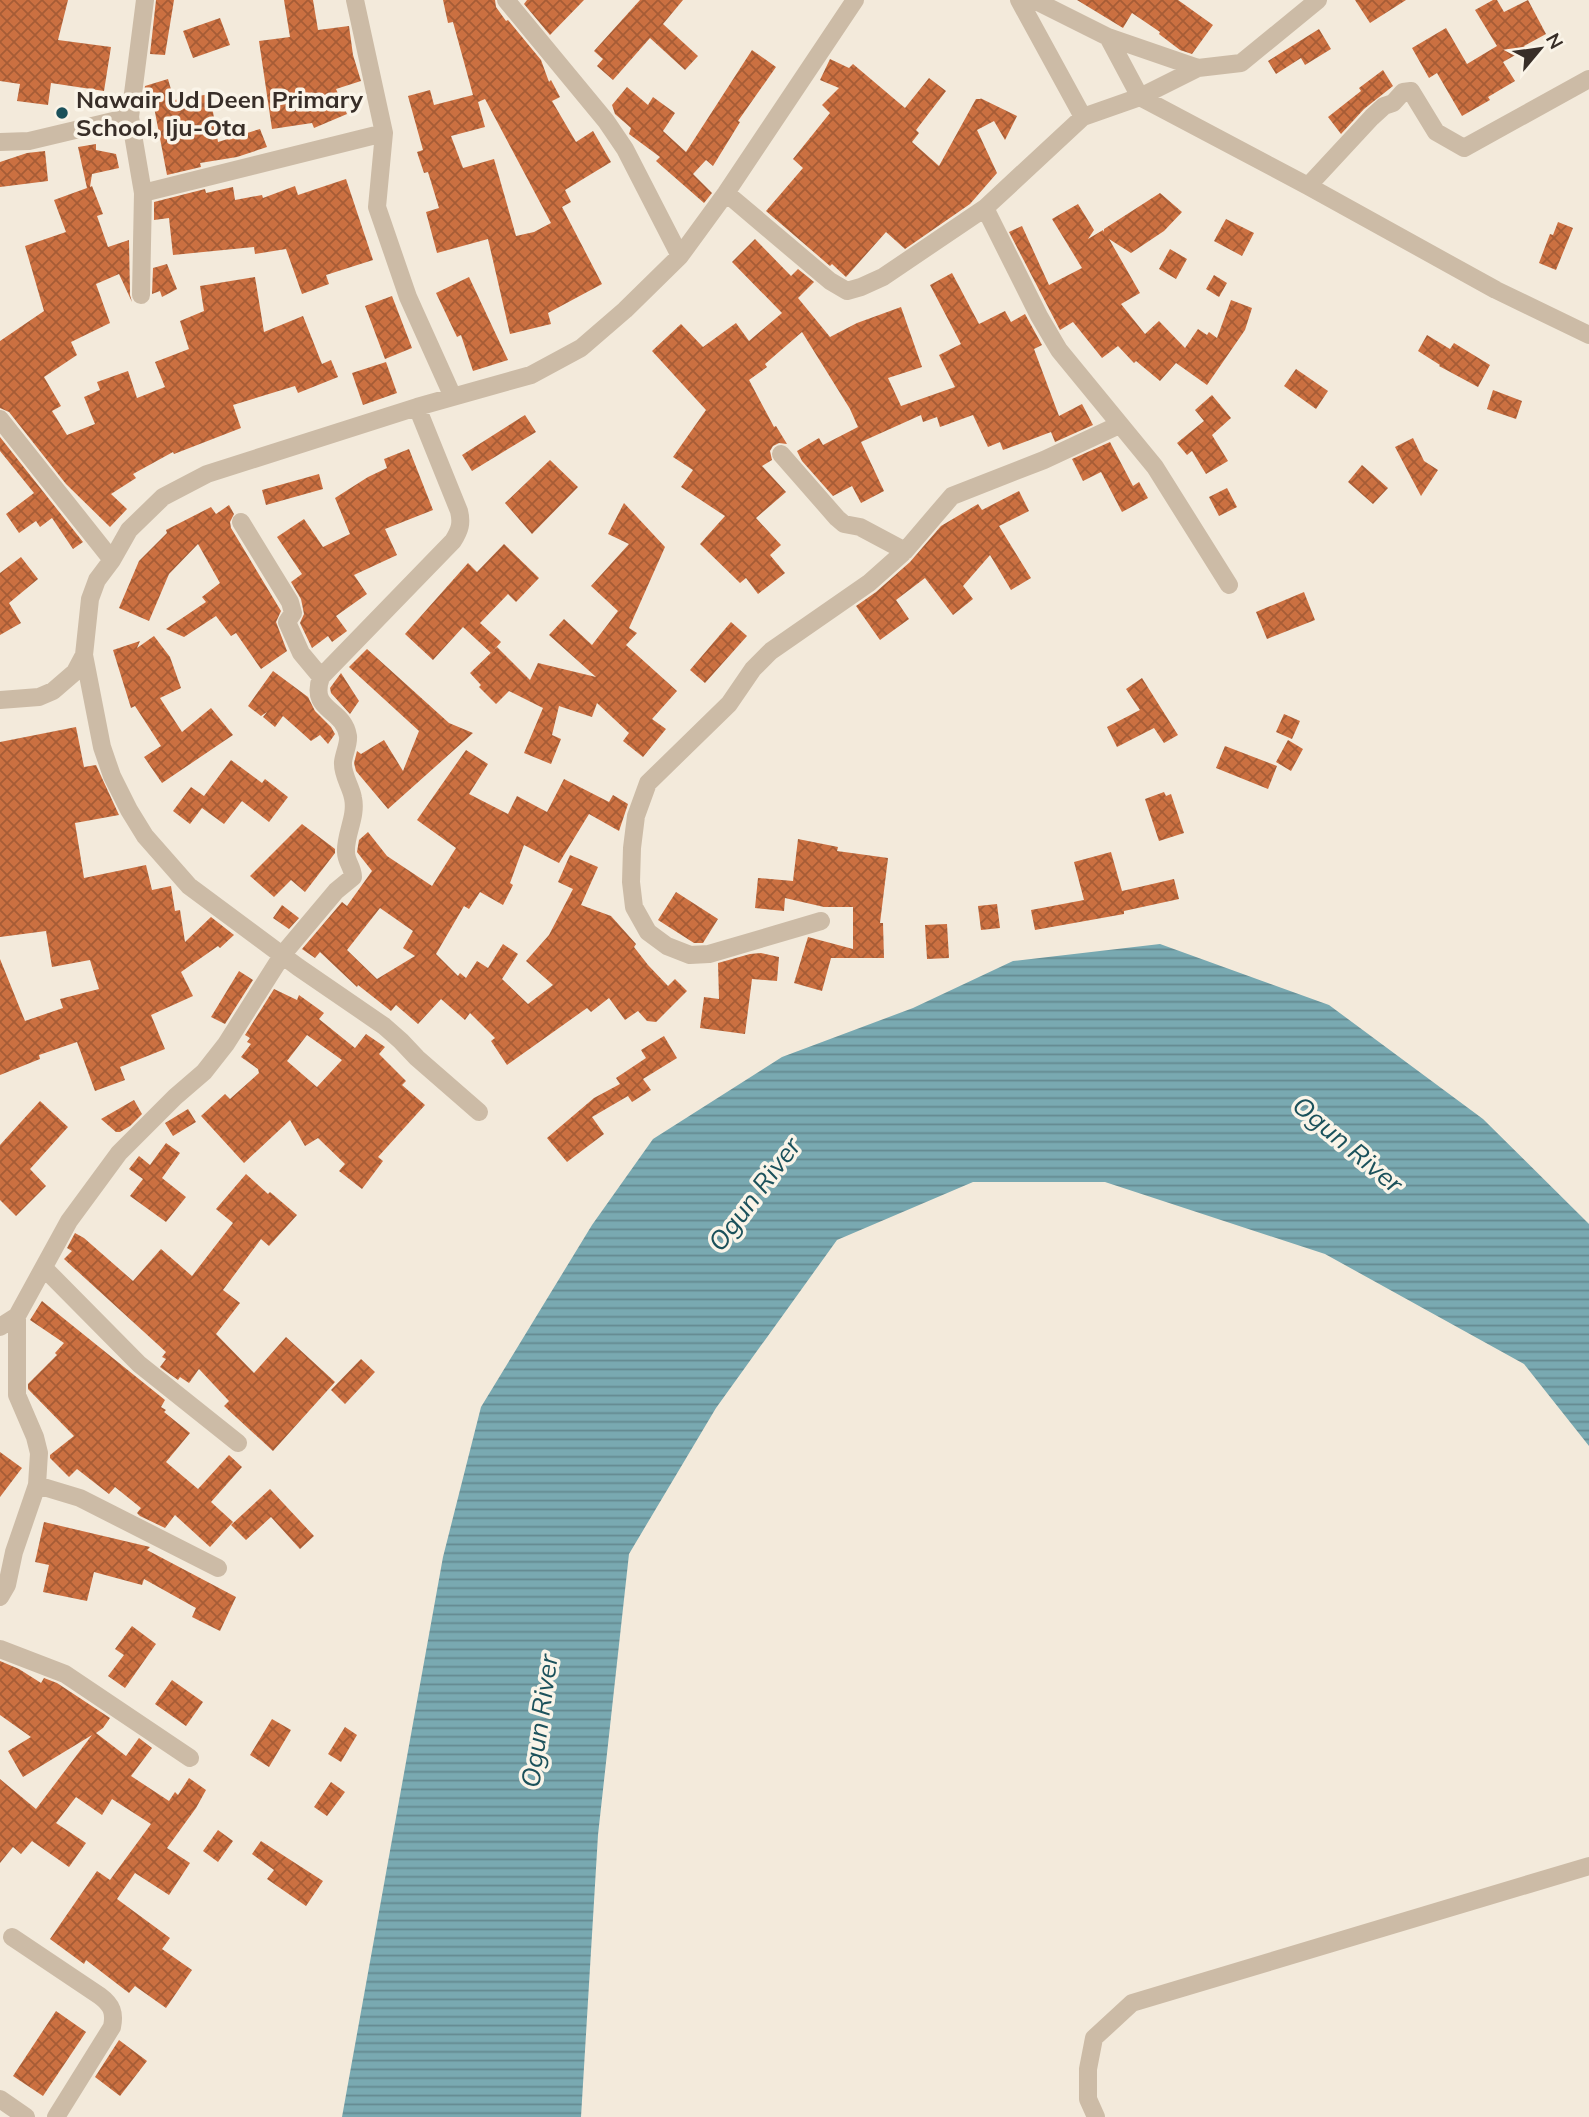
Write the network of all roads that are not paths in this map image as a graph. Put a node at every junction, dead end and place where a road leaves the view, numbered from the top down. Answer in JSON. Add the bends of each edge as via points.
{"nodes":[{"id":1,"x":145,"y":0,"type":"edge"},
{"id":2,"x":355,"y":0,"type":"edge"},
{"id":3,"x":506,"y":0,"type":"edge"},
{"id":4,"x":855,"y":0,"type":"edge"},
{"id":5,"x":1019,"y":0,"type":"edge"},
{"id":6,"x":1034,"y":0,"type":"edge"},
{"id":7,"x":1318,"y":0,"type":"edge"},
{"id":8,"x":1108,"y":37,"type":"junction"},
{"id":9,"x":1198,"y":68,"type":"junction"},
{"id":10,"x":1589,"y":79,"type":"edge"},
{"id":11,"x":1140,"y":97,"type":"junction"},
{"id":12,"x":130,"y":117,"type":"junction"},
{"id":13,"x":1083,"y":117,"type":"junction"},
{"id":14,"x":384,"y":134,"type":"junction"},
{"id":15,"x":0,"y":142,"type":"edge"},
{"id":16,"x":1308,"y":186,"type":"junction"},
{"id":17,"x":143,"y":193,"type":"junction"},
{"id":18,"x":726,"y":193,"type":"junction"},
{"id":19,"x":985,"y":208,"type":"junction"},
{"id":20,"x":680,"y":256,"type":"junction"},
{"id":21,"x":141,"y":295,"type":"dead end"},
{"id":22,"x":1589,"y":335,"type":"edge"},
{"id":23,"x":453,"y":397,"type":"junction"},
{"id":24,"x":417,"y":407,"type":"junction"},
{"id":25,"x":0,"y":419,"type":"edge"},
{"id":26,"x":1119,"y":425,"type":"junction"},
{"id":27,"x":781,"y":454,"type":"dead end"},
{"id":28,"x":241,"y":522,"type":"dead end"},
{"id":29,"x":905,"y":551,"type":"junction"},
{"id":30,"x":113,"y":560,"type":"junction"},
{"id":31,"x":1228,"y":585,"type":"dead end"},
{"id":32,"x":84,"y":655,"type":"junction"},
{"id":33,"x":321,"y":677,"type":"junction"},
{"id":34,"x":0,"y":700,"type":"edge"},
{"id":35,"x":821,"y":921,"type":"dead end"},
{"id":36,"x":283,"y":954,"type":"junction"},
{"id":37,"x":479,"y":1112,"type":"dead end"},
{"id":38,"x":44,"y":1268,"type":"junction"},
{"id":39,"x":17,"y":1316,"type":"junction"},
{"id":40,"x":0,"y":1327,"type":"edge"},
{"id":41,"x":238,"y":1443,"type":"dead end"},
{"id":42,"x":37,"y":1485,"type":"junction"},
{"id":43,"x":218,"y":1568,"type":"dead end"},
{"id":44,"x":0,"y":1597,"type":"edge"},
{"id":45,"x":0,"y":1649,"type":"edge"},
{"id":46,"x":190,"y":1758,"type":"dead end"},
{"id":47,"x":1589,"y":1866,"type":"edge"},
{"id":48,"x":12,"y":1937,"type":"dead end"},
{"id":49,"x":0,"y":2099,"type":"edge"},
{"id":50,"x":26,"y":2117,"type":"edge"},
{"id":51,"x":56,"y":2117,"type":"edge"},
{"id":52,"x":1096,"y":2117,"type":"edge"}],
"edges":[{"from":1,"to":12,"type":"street"},
{"from":2,"to":14,"type":"street"},
{"from":3,"to":20,"type":"street","via":[[606,121]]},
{"from":4,"to":18,"type":"street"},
{"from":5,"to":13,"type":"street"},
{"from":6,"to":8,"type":"street"},
{"from":7,"to":9,"type":"street","via":[[1241,63]]},
{"from":8,"to":9,"type":"street"},
{"from":8,"to":11,"type":"street"},
{"from":9,"to":11,"type":"street"},
{"from":10,"to":16,"type":"street","via":[[1464,148],[1436,132],[1411,91],[1403,92],[1371,117]]},
{"from":11,"to":13,"type":"street"},
{"from":11,"to":16,"type":"street"},
{"from":12,"to":15,"type":"street","via":[[29,141]]},
{"from":12,"to":17,"type":"street"},
{"from":13,"to":19,"type":"street"},
{"from":14,"to":17,"type":"street"},
{"from":14,"to":23,"type":"street","via":[[377,206],[408,297]]},
{"from":16,"to":22,"type":"street","via":[[1496,290]]},
{"from":17,"to":21,"type":"street"},
{"from":18,"to":19,"type":"street","via":[[830,281],[847,290],[883,276]]},
{"from":18,"to":20,"type":"street"},
{"from":19,"to":26,"type":"street","via":[[1048,333]]},
{"from":20,"to":23,"type":"street","via":[[581,348],[531,375]]},
{"from":23,"to":24,"type":"street"},
{"from":24,"to":30,"type":"street","via":[[207,474],[163,497],[129,530]]},
{"from":24,"to":33,"type":"street","via":[[459,511],[459,532]]},
{"from":25,"to":30,"type":"street"},
{"from":26,"to":29,"type":"street","via":[[952,496]]},
{"from":26,"to":31,"type":"street","via":[[1155,467]]},
{"from":27,"to":29,"type":"street","via":[[836,518]]},
{"from":28,"to":33,"type":"street","via":[[290,602],[293,613],[287,622],[301,653]]},
{"from":29,"to":35,"type":"street","via":[[869,583],[771,650],[729,704],[648,783],[636,816],[631,882],[635,907],[648,932],[667,946],[690,955],[709,954]]},
{"from":30,"to":32,"type":"street","via":[[90,598]]},
{"from":32,"to":34,"type":"street","via":[[75,672],[53,691],[21,700]]},
{"from":32,"to":36,"type":"street","via":[[102,747],[128,810],[145,836],[189,886]]},
{"from":33,"to":36,"type":"street","via":[[316,690],[319,699],[340,719],[348,736],[343,764],[354,805],[346,848],[353,877]]},
{"from":36,"to":37,"type":"street","via":[[384,1026]]},
{"from":36,"to":38,"type":"street","via":[[204,1072],[118,1153],[69,1221]]},
{"from":38,"to":39,"type":"street"},
{"from":38,"to":41,"type":"street","via":[[139,1364]]},
{"from":39,"to":40,"type":"street"},
{"from":39,"to":42,"type":"street","via":[[17,1395],[38,1445]]},
{"from":42,"to":43,"type":"street","via":[[80,1498]]},
{"from":42,"to":44,"type":"street"},
{"from":45,"to":46,"type":"street","via":[[65,1674]]},
{"from":47,"to":52,"type":"street","via":[[1132,2003],[1094,2038],[1088,2099]]},
{"from":48,"to":51,"type":"street","via":[[100,1996],[113,2011],[112,2027]]},
{"from":49,"to":50,"type":"street"}]}
